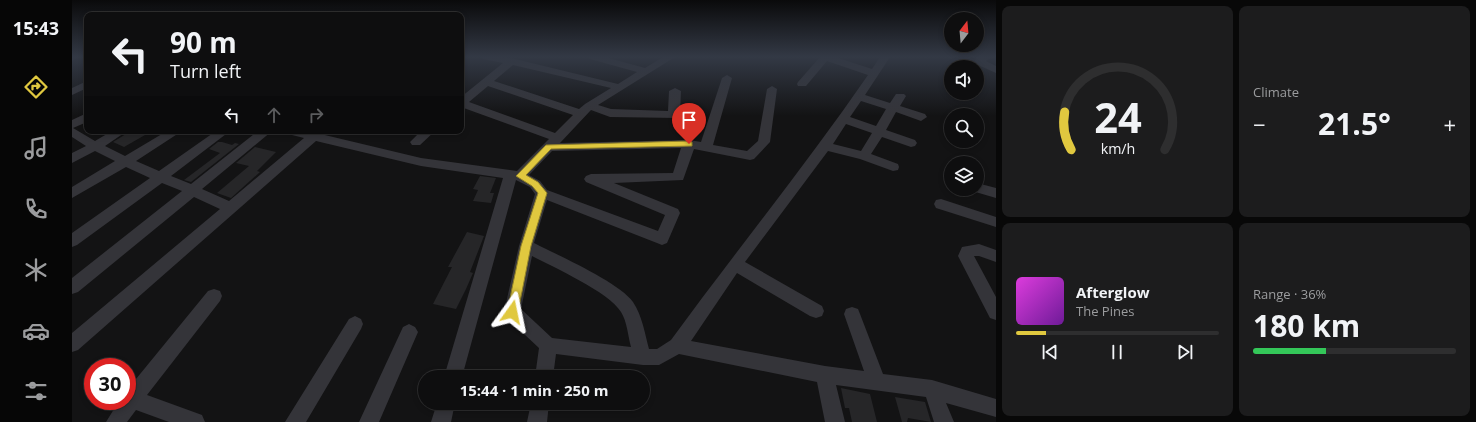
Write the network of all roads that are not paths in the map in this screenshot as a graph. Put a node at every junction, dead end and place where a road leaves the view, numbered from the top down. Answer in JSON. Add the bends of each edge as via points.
{"nodes":[{"id":1,"x":491,"y":77,"type":"edge"},
{"id":2,"x":577,"y":77,"type":"edge"},
{"id":3,"x":635,"y":77,"type":"edge"},
{"id":4,"x":808,"y":77,"type":"edge"},
{"id":5,"x":871,"y":77,"type":"edge"},
{"id":6,"x":727,"y":78,"type":"dead end"},
{"id":7,"x":486,"y":82,"type":"junction"},
{"id":8,"x":802,"y":84,"type":"dead end"},
{"id":9,"x":84,"y":86,"type":"edge"},
{"id":10,"x":619,"y":87,"type":"junction"},
{"id":11,"x":772,"y":89,"type":"dead end"},
{"id":12,"x":675,"y":91,"type":"dead end"},
{"id":13,"x":72,"y":92,"type":"edge"},
{"id":14,"x":858,"y":96,"type":"junction"},
{"id":15,"x":900,"y":96,"type":"dead end"},
{"id":16,"x":464,"y":100,"type":"edge"},
{"id":17,"x":464,"y":104,"type":"edge"},
{"id":18,"x":892,"y":107,"type":"junction"},
{"id":19,"x":585,"y":110,"type":"junction"},
{"id":20,"x":921,"y":116,"type":"dead end"},
{"id":21,"x":84,"y":119,"type":"edge"},
{"id":22,"x":843,"y":119,"type":"junction"},
{"id":23,"x":72,"y":125,"type":"edge"},
{"id":24,"x":878,"y":131,"type":"junction"},
{"id":25,"x":72,"y":132,"type":"edge"},
{"id":26,"x":116,"y":134,"type":"edge"},
{"id":27,"x":171,"y":134,"type":"edge"},
{"id":28,"x":220,"y":134,"type":"edge"},
{"id":29,"x":262,"y":134,"type":"edge"},
{"id":30,"x":305,"y":134,"type":"edge"},
{"id":31,"x":425,"y":134,"type":"edge"},
{"id":32,"x":314,"y":136,"type":"junction"},
{"id":33,"x":416,"y":142,"type":"dead end"},
{"id":34,"x":553,"y":142,"type":"junction"},
{"id":35,"x":911,"y":143,"type":"dead end"},
{"id":36,"x":689,"y":144,"type":"junction"},
{"id":37,"x":94,"y":146,"type":"junction"},
{"id":38,"x":825,"y":146,"type":"junction"},
{"id":39,"x":706,"y":147,"type":"junction"},
{"id":40,"x":864,"y":156,"type":"junction"},
{"id":41,"x":72,"y":159,"type":"edge"},
{"id":42,"x":125,"y":162,"type":"junction"},
{"id":43,"x":893,"y":167,"type":"dead end"},
{"id":44,"x":515,"y":176,"type":"junction"},
{"id":45,"x":161,"y":177,"type":"junction"},
{"id":46,"x":193,"y":190,"type":"junction"},
{"id":47,"x":984,"y":190,"type":"edge"},
{"id":48,"x":72,"y":193,"type":"edge"},
{"id":49,"x":542,"y":193,"type":"junction"},
{"id":50,"x":996,"y":193,"type":"edge"},
{"id":51,"x":941,"y":204,"type":"dead end"},
{"id":52,"x":231,"y":208,"type":"junction"},
{"id":53,"x":996,"y":222,"type":"edge"},
{"id":54,"x":72,"y":242,"type":"edge"},
{"id":55,"x":526,"y":246,"type":"junction"},
{"id":56,"x":996,"y":256,"type":"edge"},
{"id":57,"x":735,"y":264,"type":"junction"},
{"id":58,"x":72,"y":287,"type":"edge"},
{"id":59,"x":990,"y":293,"type":"edge"},
{"id":60,"x":214,"y":296,"type":"dead end"},
{"id":61,"x":816,"y":311,"type":"dead end"},
{"id":62,"x":996,"y":313,"type":"edge"},
{"id":63,"x":852,"y":314,"type":"dead end"},
{"id":64,"x":355,"y":324,"type":"dead end"},
{"id":65,"x":408,"y":332,"type":"dead end"},
{"id":66,"x":73,"y":341,"type":"edge"},
{"id":67,"x":548,"y":345,"type":"junction"},
{"id":68,"x":677,"y":346,"type":"junction"},
{"id":69,"x":643,"y":357,"type":"junction"},
{"id":70,"x":456,"y":370,"type":"edge"},
{"id":71,"x":545,"y":370,"type":"edge"},
{"id":72,"x":825,"y":375,"type":"junction"},
{"id":73,"x":877,"y":382,"type":"junction"},
{"id":74,"x":932,"y":389,"type":"junction"},
{"id":75,"x":136,"y":394,"type":"edge"},
{"id":76,"x":136,"y":400,"type":"edge"},
{"id":77,"x":996,"y":408,"type":"edge"},
{"id":78,"x":124,"y":410,"type":"edge"},
{"id":79,"x":444,"y":410,"type":"edge"},
{"id":80,"x":539,"y":410,"type":"edge"},
{"id":81,"x":116,"y":422,"type":"edge"},
{"id":82,"x":195,"y":422,"type":"edge"},
{"id":83,"x":295,"y":422,"type":"edge"},
{"id":84,"x":368,"y":422,"type":"edge"},
{"id":85,"x":441,"y":422,"type":"edge"},
{"id":86,"x":538,"y":422,"type":"edge"},
{"id":87,"x":835,"y":422,"type":"edge"},
{"id":88,"x":944,"y":422,"type":"edge"}],
"edges":[{"from":1,"to":7,"type":"street"},
{"from":2,"to":10,"type":"street"},
{"from":3,"to":10,"type":"street"},
{"from":4,"to":8,"type":"street"},
{"from":5,"to":14,"type":"street"},
{"from":6,"to":39,"type":"street"},
{"from":7,"to":16,"type":"street"},
{"from":7,"to":19,"type":"street"},
{"from":9,"to":13,"type":"street"},
{"from":10,"to":19,"type":"street"},
{"from":11,"to":39,"type":"street","via":[[764,142],[750,156]]},
{"from":12,"to":19,"type":"street","via":[[674,115]]},
{"from":14,"to":18,"type":"street"},
{"from":14,"to":22,"type":"street"},
{"from":15,"to":18,"type":"street"},
{"from":17,"to":34,"type":"street"},
{"from":18,"to":20,"type":"street"},
{"from":18,"to":24,"type":"street"},
{"from":19,"to":34,"type":"street"},
{"from":21,"to":23,"type":"street"},
{"from":22,"to":24,"type":"street"},
{"from":22,"to":38,"type":"street"},
{"from":24,"to":35,"type":"street"},
{"from":24,"to":40,"type":"street"},
{"from":25,"to":37,"type":"street"},
{"from":26,"to":37,"type":"street"},
{"from":27,"to":42,"type":"street"},
{"from":28,"to":45,"type":"street"},
{"from":29,"to":46,"type":"street"},
{"from":30,"to":32,"type":"street"},
{"from":31,"to":33,"type":"street"},
{"from":32,"to":44,"type":"street","via":[[421,162]]},
{"from":32,"to":52,"type":"street"},
{"from":34,"to":36,"type":"street"},
{"from":34,"to":44,"type":"street"},
{"from":36,"to":39,"type":"street"},
{"from":36,"to":49,"type":"street","via":[[678,177],[591,179],[673,213],[662,239]]},
{"from":37,"to":41,"type":"street"},
{"from":37,"to":42,"type":"street"},
{"from":38,"to":40,"type":"street"},
{"from":38,"to":57,"type":"street"},
{"from":40,"to":43,"type":"street"},
{"from":42,"to":45,"type":"street"},
{"from":42,"to":48,"type":"street"},
{"from":44,"to":49,"type":"street","via":[[535,184]]},
{"from":44,"to":70,"type":"street"},
{"from":45,"to":46,"type":"street"},
{"from":45,"to":54,"type":"street"},
{"from":46,"to":52,"type":"street"},
{"from":46,"to":58,"type":"street"},
{"from":47,"to":50,"type":"street"},
{"from":49,"to":55,"type":"street"},
{"from":51,"to":53,"type":"street"},
{"from":52,"to":66,"type":"street"},
{"from":55,"to":67,"type":"street","via":[[512,312]]},
{"from":55,"to":69,"type":"street","via":[[616,296],[626,306]]},
{"from":56,"to":59,"type":"street","via":[[972,250],[967,251],[966,256]]},
{"from":57,"to":61,"type":"street"},
{"from":57,"to":68,"type":"street"},
{"from":59,"to":62,"type":"street"},
{"from":60,"to":75,"type":"street"},
{"from":63,"to":73,"type":"street"},
{"from":64,"to":83,"type":"street"},
{"from":65,"to":84,"type":"street"},
{"from":67,"to":69,"type":"street"},
{"from":67,"to":71,"type":"street"},
{"from":68,"to":69,"type":"street","via":[[659,357]]},
{"from":68,"to":72,"type":"street"},
{"from":72,"to":73,"type":"street"},
{"from":72,"to":87,"type":"street"},
{"from":73,"to":74,"type":"street"},
{"from":74,"to":77,"type":"street"},
{"from":74,"to":88,"type":"street"},
{"from":76,"to":82,"type":"street"},
{"from":78,"to":81,"type":"street"},
{"from":79,"to":85,"type":"street"},
{"from":80,"to":86,"type":"street"}]}
